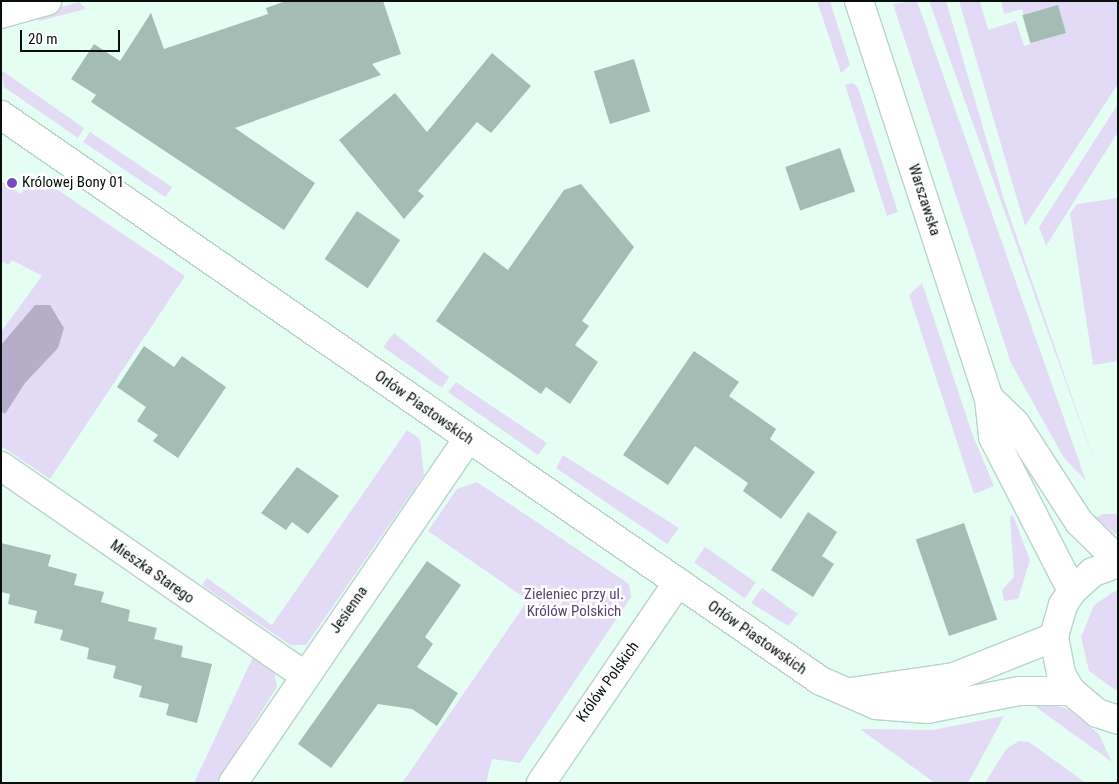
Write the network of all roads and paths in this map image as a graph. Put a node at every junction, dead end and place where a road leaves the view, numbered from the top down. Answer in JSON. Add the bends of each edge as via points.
{"nodes":[{"id":1,"x":46,"y":1,"type":"edge"},
{"id":2,"x":859,"y":1,"type":"edge"},
{"id":3,"x":1,"y":14,"type":"edge"},
{"id":4,"x":1,"y":115,"type":"edge"},
{"id":5,"x":989,"y":398,"type":"junction"},
{"id":6,"x":468,"y":438,"type":"junction"},
{"id":7,"x":1,"y":466,"type":"edge"},
{"id":8,"x":1118,"y":561,"type":"edge"},
{"id":9,"x":678,"y":582,"type":"junction"},
{"id":10,"x":1072,"y":591,"type":"junction"},
{"id":11,"x":1054,"y":637,"type":"junction"},
{"id":12,"x":304,"y":675,"type":"junction"},
{"id":13,"x":1071,"y":691,"type":"junction"},
{"id":14,"x":851,"y":692,"type":"junction"},
{"id":15,"x":1116,"y":723,"type":"edge"},
{"id":16,"x":233,"y":783,"type":"edge"},
{"id":17,"x":541,"y":783,"type":"edge"}],
"edges":[{"from":1,"to":3,"type":"street"},
{"from":2,"to":5,"type":"street","name":"Warszawska"},
{"from":4,"to":6,"type":"street","name":"Orłów Piastowskich"},
{"from":5,"to":8,"type":"street","name":"Warszawska","via":[[1015,423],[1079,522]]},
{"from":5,"to":10,"type":"street","name":"Warszawska","via":[[994,437]]},
{"from":6,"to":9,"type":"street","name":"Orłów Piastowskich"},
{"from":6,"to":12,"type":"street","name":"Jesienna"},
{"from":7,"to":12,"type":"street","name":"Mieszka Starego"},
{"from":8,"to":10,"type":"street","via":[[1093,572]]},
{"from":9,"to":14,"type":"street","name":"Orłów Piastowskich","via":[[810,675]]},
{"from":9,"to":17,"type":"street","name":"Królów Polskich"},
{"from":10,"to":11,"type":"street","via":[[1062,605]]},
{"from":11,"to":13,"type":"street","via":[[1061,674]]},
{"from":11,"to":14,"type":"street","via":[[954,678]]},
{"from":12,"to":16,"type":"street","name":"Jesienna"},
{"from":13,"to":14,"type":"street","name":"Orłów Piastowskich","via":[[1018,692],[927,709],[876,705]]},
{"from":13,"to":15,"type":"street","via":[[1082,703]]}]}
